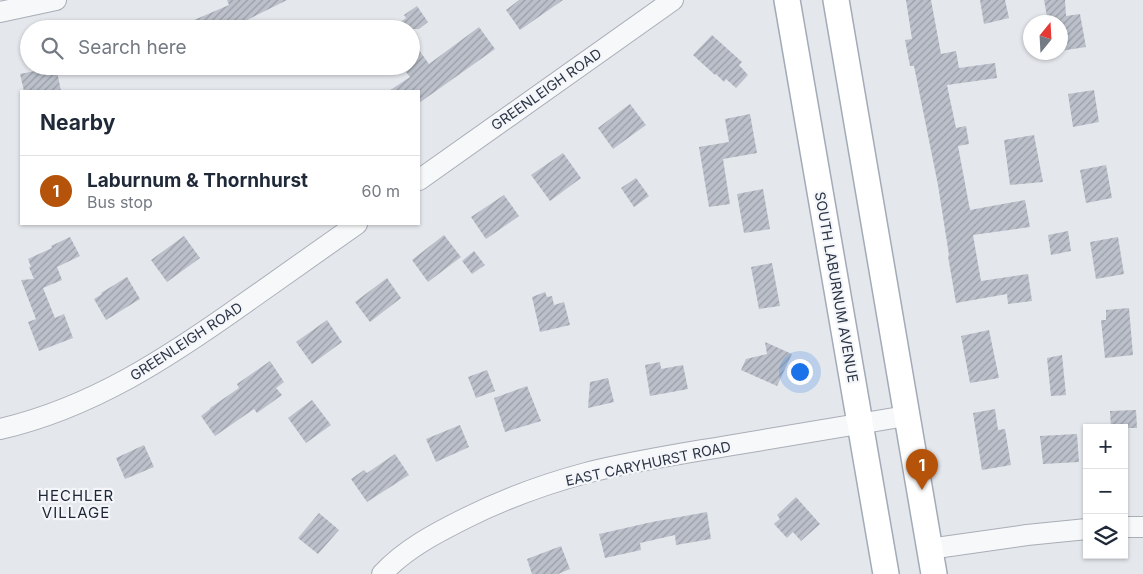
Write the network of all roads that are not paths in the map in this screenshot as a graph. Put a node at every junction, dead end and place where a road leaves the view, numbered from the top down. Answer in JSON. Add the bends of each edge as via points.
{"nodes":[{"id":1,"x":56,"y":0,"type":"edge"},
{"id":2,"x":673,"y":0,"type":"edge"},
{"id":3,"x":787,"y":0,"type":"edge"},
{"id":4,"x":836,"y":0,"type":"edge"},
{"id":5,"x":0,"y":12,"type":"edge"},
{"id":6,"x":420,"y":179,"type":"edge"},
{"id":7,"x":356,"y":225,"type":"edge"},
{"id":8,"x":906,"y":416,"type":"junction"},
{"id":9,"x":860,"y":424,"type":"junction"},
{"id":10,"x":0,"y":429,"type":"edge"},
{"id":11,"x":1143,"y":527,"type":"edge"},
{"id":12,"x":1128,"y":528,"type":"edge"},
{"id":13,"x":1083,"y":529,"type":"edge"},
{"id":14,"x":929,"y":549,"type":"junction"},
{"id":15,"x":382,"y":574,"type":"edge"},
{"id":16,"x":886,"y":574,"type":"edge"},
{"id":17,"x":934,"y":574,"type":"edge"}],
"edges":[{"from":1,"to":5,"type":"street"},
{"from":2,"to":6,"type":"street","name":"GREENLEIGH ROAD"},
{"from":3,"to":9,"type":"main road","name":"SOUTH LABURNUM AVENUE"},
{"from":4,"to":8,"type":"main road"},
{"from":7,"to":10,"type":"street","name":"GREENLEIGH ROAD","via":[[159,362],[91,399]]},
{"from":8,"to":9,"type":"street","name":"EAST CARYHURST ROAD"},
{"from":8,"to":14,"type":"main road"},
{"from":9,"to":15,"type":"street","name":"EAST CARYHURST ROAD","via":[[586,473],[531,491],[448,527],[421,542]]},
{"from":9,"to":16,"type":"main road","name":"SOUTH LABURNUM AVENUE"},
{"from":11,"to":12,"type":"street"},
{"from":13,"to":14,"type":"street"},
{"from":14,"to":17,"type":"main road"}]}
